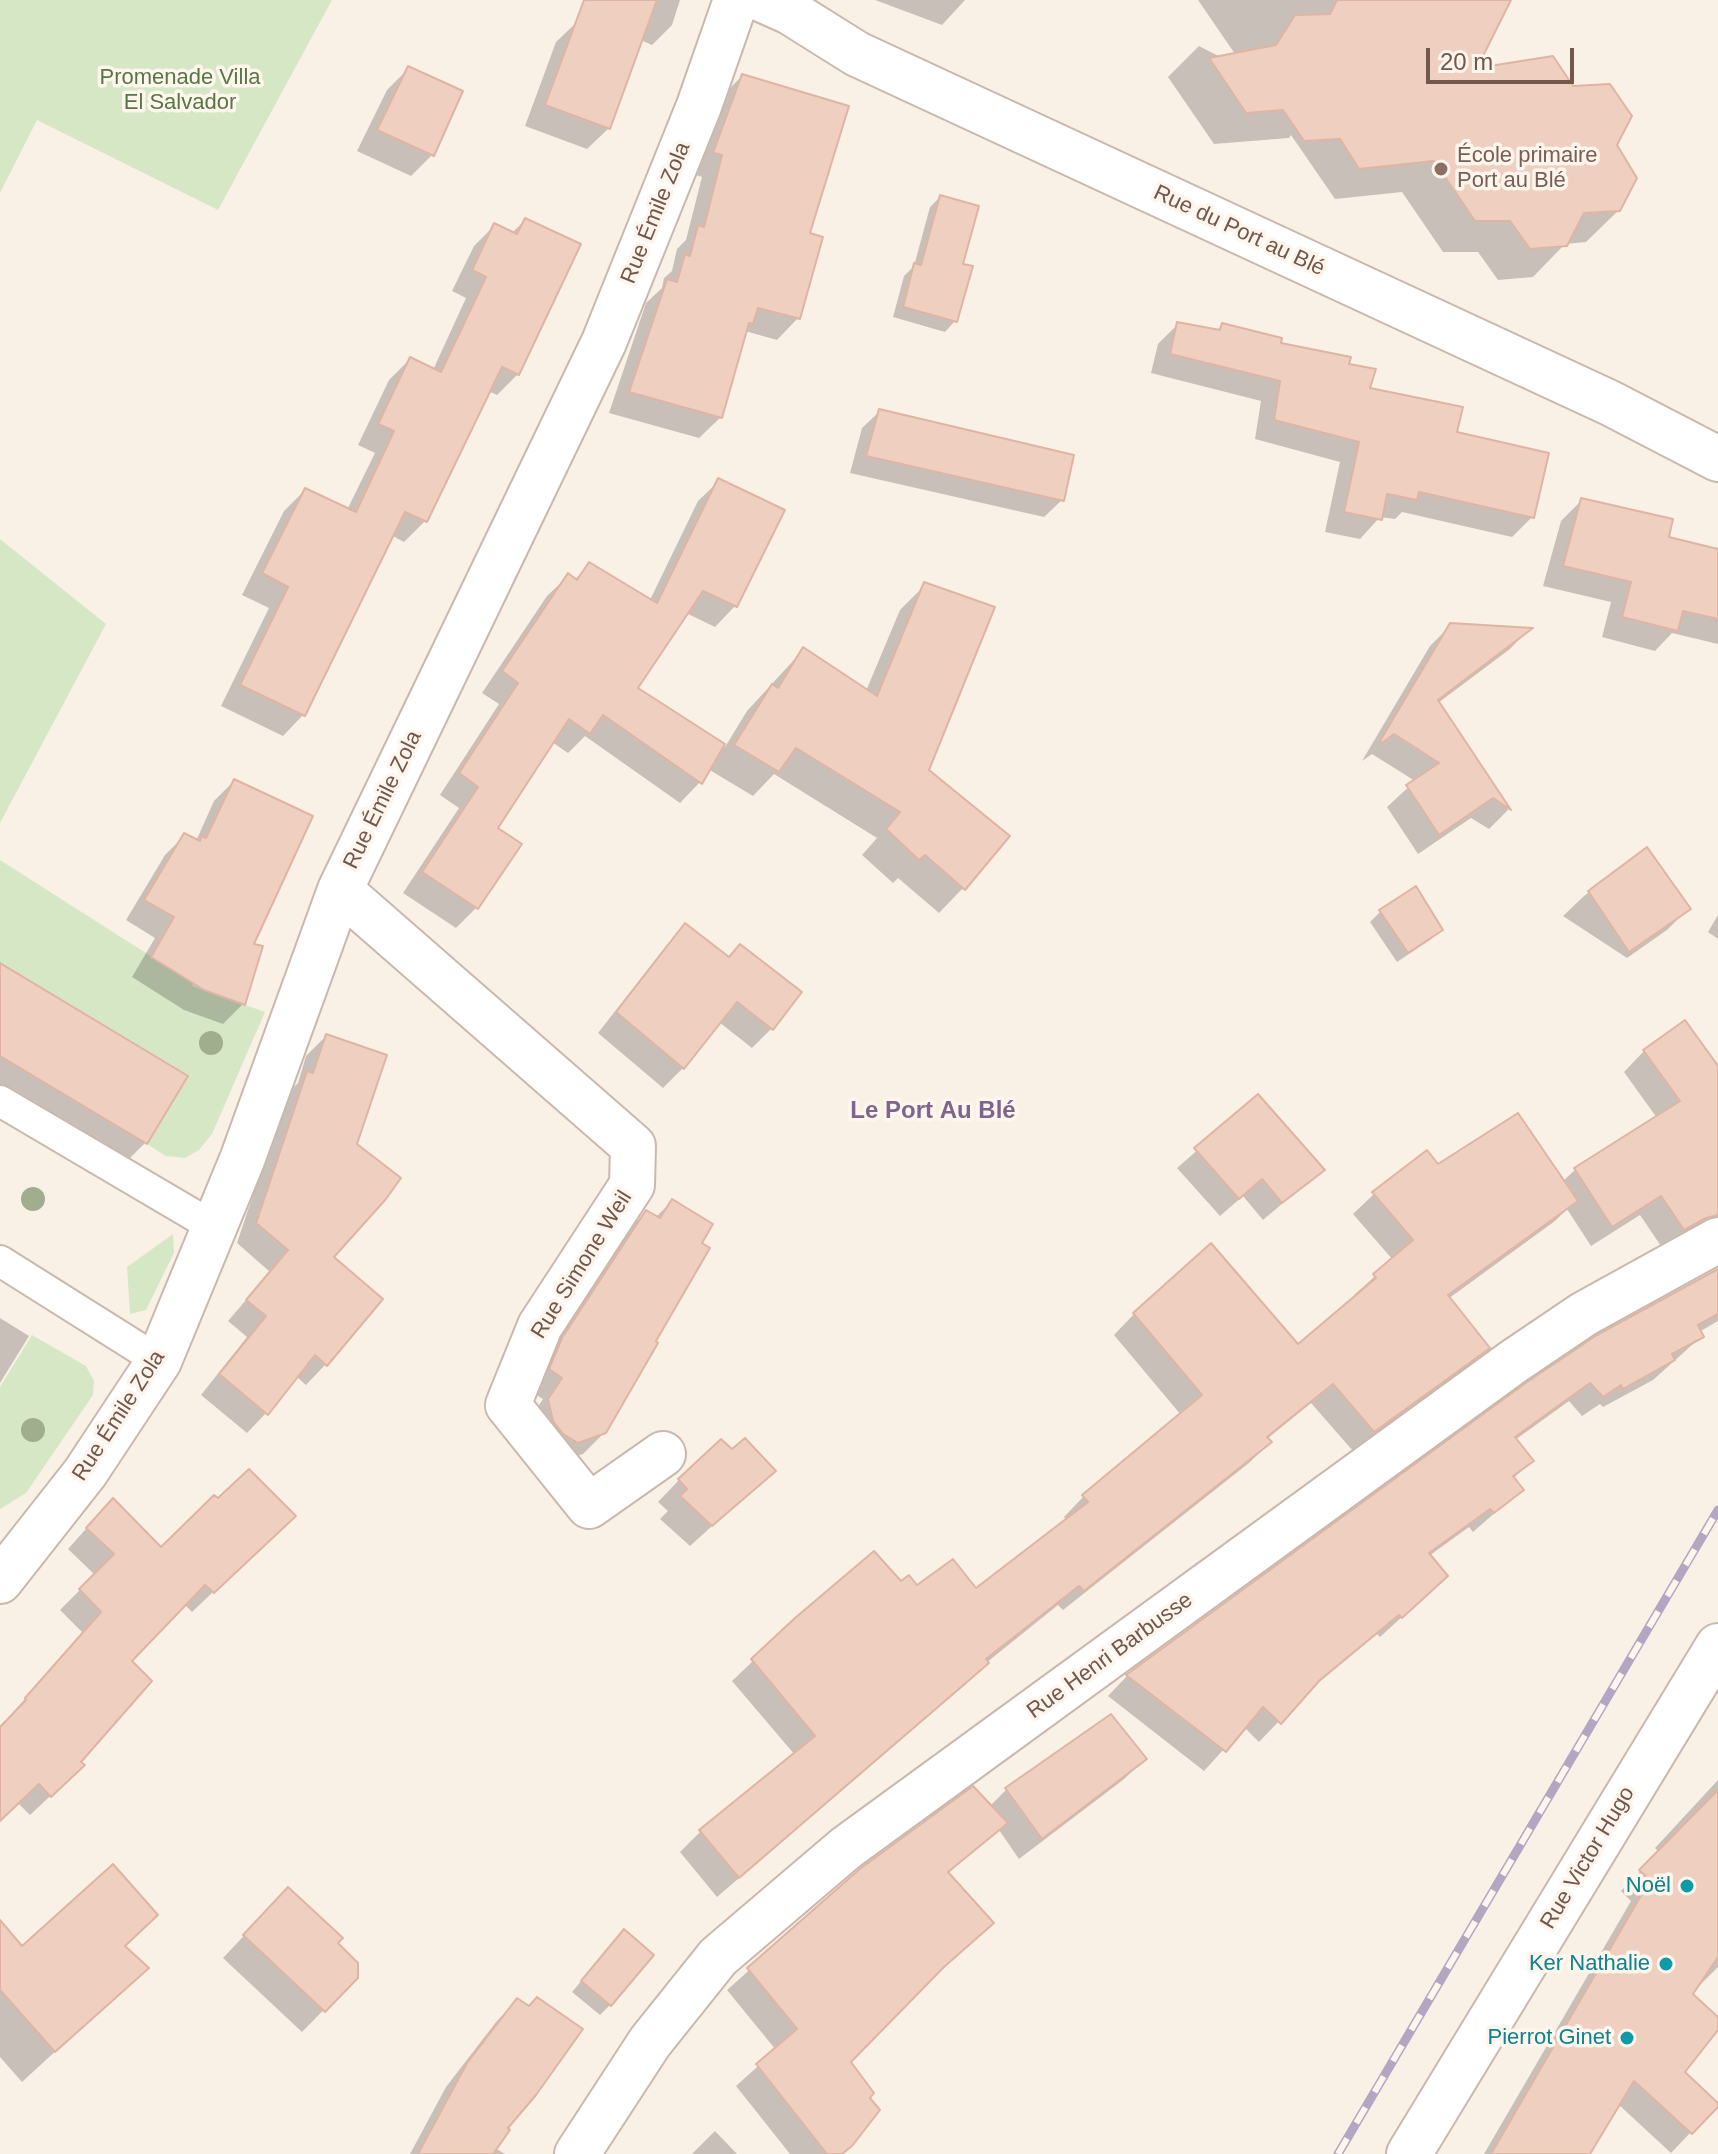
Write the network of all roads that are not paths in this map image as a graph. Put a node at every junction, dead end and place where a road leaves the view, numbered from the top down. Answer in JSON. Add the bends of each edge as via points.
{"nodes":[{"id":1,"x":736,"y":0,"type":"edge"},
{"id":2,"x":763,"y":0,"type":"edge"},
{"id":3,"x":1718,"y":459,"type":"edge"},
{"id":4,"x":340,"y":890,"type":"junction"},
{"id":5,"x":0,"y":1101,"type":"edge"},
{"id":6,"x":214,"y":1227,"type":"junction"},
{"id":7,"x":1718,"y":1240,"type":"edge"},
{"id":8,"x":0,"y":1261,"type":"edge"},
{"id":9,"x":159,"y":1361,"type":"junction"},
{"id":10,"x":663,"y":1454,"type":"dead end"},
{"id":11,"x":0,"y":1581,"type":"edge"},
{"id":12,"x":1718,"y":1646,"type":"edge"},
{"id":13,"x":577,"y":2154,"type":"edge"},
{"id":14,"x":1409,"y":2154,"type":"edge"}],
"edges":[{"from":1,"to":4,"type":"street","name":"Rue Émile Zola","via":[[604,342]]},
{"from":2,"to":3,"type":"street","name":"Rue du Port au Blé","via":[[857,54],[1610,403]]},
{"from":4,"to":6,"type":"street","name":"Rue Émile Zola"},
{"from":4,"to":10,"type":"street","name":"Rue Simone Weil","via":[[633,1146],[632,1185],[540,1326],[508,1405],[589,1506]]},
{"from":5,"to":6,"type":"lane"},
{"from":6,"to":9,"type":"street","name":"Rue Émile Zola"},
{"from":7,"to":13,"type":"street","name":"Rue Henri Barbusse","via":[[1584,1314],[1513,1362],[846,1848],[718,1957],[650,2042]]},
{"from":8,"to":9,"type":"lane"},
{"from":9,"to":11,"type":"street","name":"Rue Émile Zola","via":[[85,1473]]},
{"from":12,"to":14,"type":"street","name":"Rue Victor Hugo"}]}
